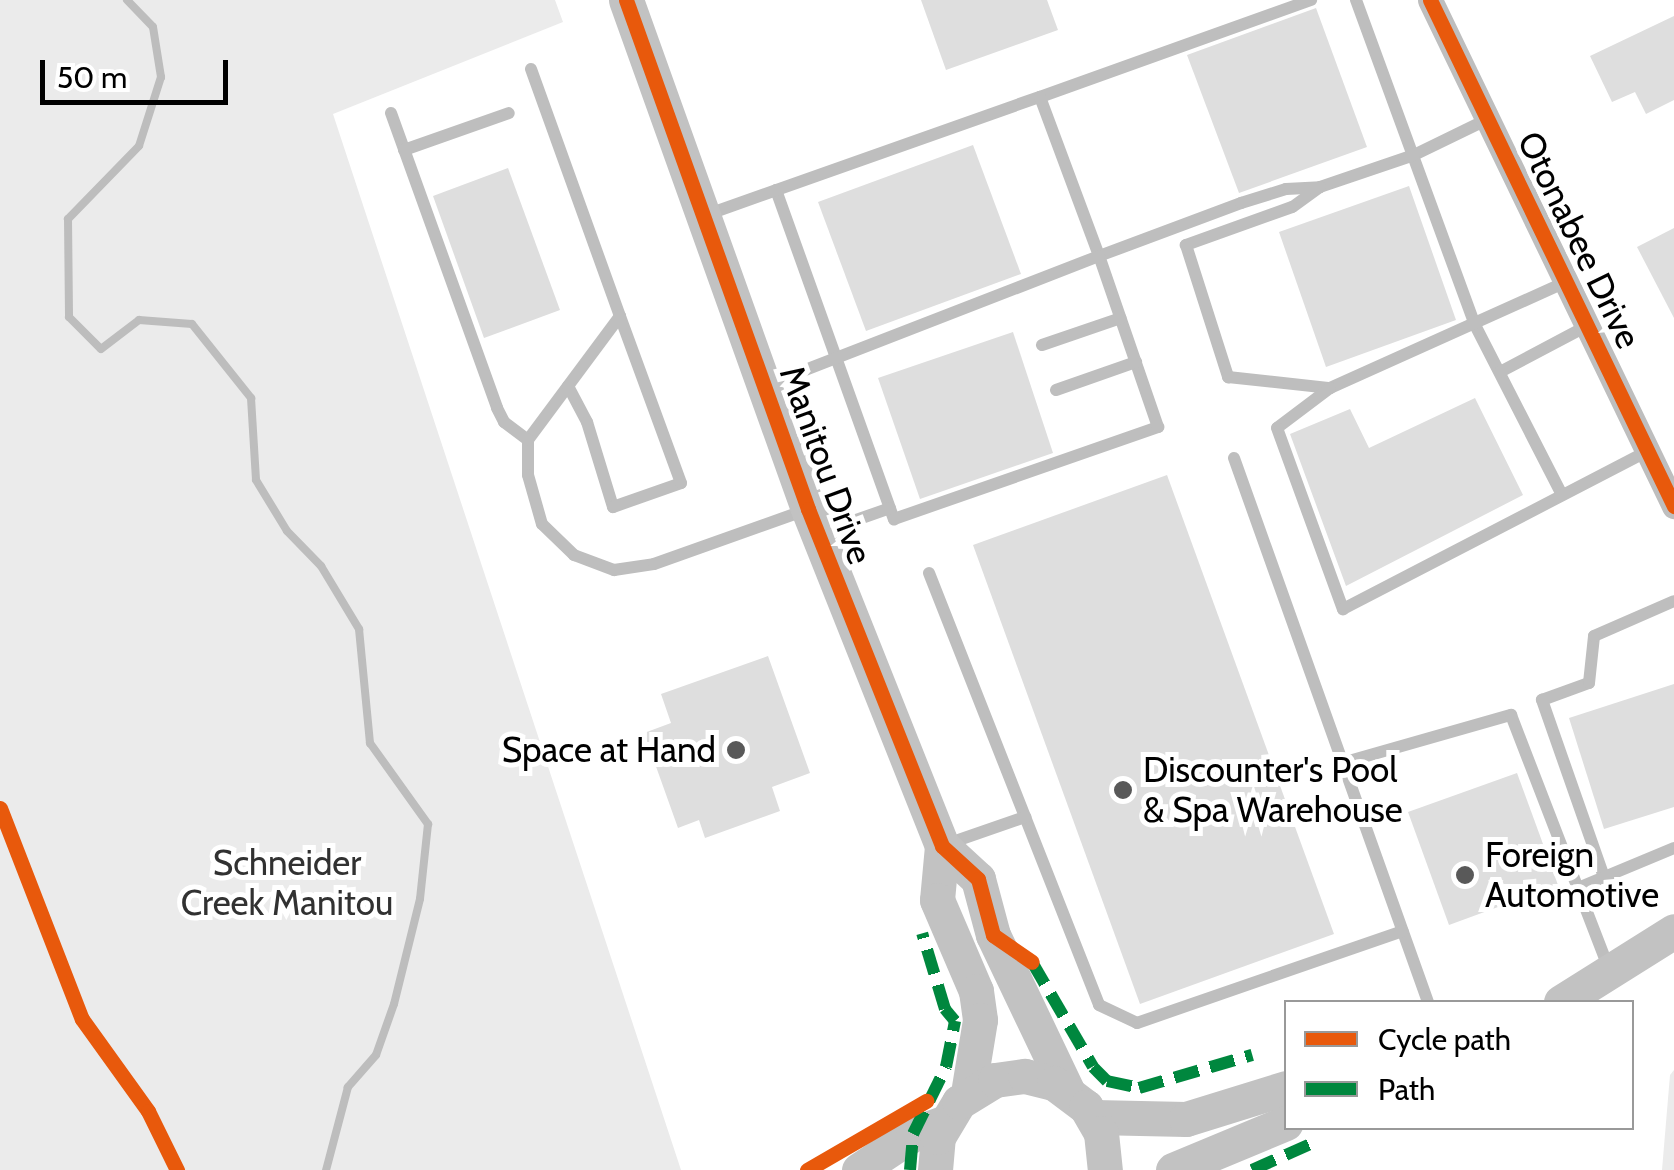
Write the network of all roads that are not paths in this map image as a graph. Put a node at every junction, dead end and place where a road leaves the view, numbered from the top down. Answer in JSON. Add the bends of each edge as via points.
{"nodes":[{"id":1,"x":626,"y":0,"type":"edge"},
{"id":2,"x":1310,"y":0,"type":"edge"},
{"id":3,"x":1356,"y":0,"type":"edge"},
{"id":4,"x":1430,"y":0,"type":"edge"},
{"id":5,"x":531,"y":69,"type":"dead end"},
{"id":6,"x":1040,"y":97,"type":"junction"},
{"id":7,"x":509,"y":113,"type":"dead end"},
{"id":8,"x":391,"y":114,"type":"dead end"},
{"id":9,"x":1488,"y":119,"type":"junction"},
{"id":10,"x":404,"y":150,"type":"junction"},
{"id":11,"x":1414,"y":155,"type":"junction"},
{"id":12,"x":1320,"y":187,"type":"junction"},
{"id":13,"x":776,"y":190,"type":"junction"},
{"id":14,"x":703,"y":216,"type":"junction"},
{"id":15,"x":1099,"y":256,"type":"junction"},
{"id":16,"x":1566,"y":282,"type":"junction"},
{"id":17,"x":620,"y":316,"type":"junction"},
{"id":18,"x":1121,"y":318,"type":"junction"},
{"id":19,"x":1474,"y":323,"type":"junction"},
{"id":20,"x":1587,"y":326,"type":"junction"},
{"id":21,"x":1042,"y":344,"type":"dead end"},
{"id":22,"x":839,"y":358,"type":"junction"},
{"id":23,"x":1136,"y":362,"type":"junction"},
{"id":24,"x":1500,"y":372,"type":"junction"},
{"id":25,"x":568,"y":386,"type":"junction"},
{"id":26,"x":764,"y":386,"type":"junction"},
{"id":27,"x":1330,"y":388,"type":"junction"},
{"id":28,"x":1056,"y":390,"type":"dead end"},
{"id":29,"x":528,"y":440,"type":"junction"},
{"id":30,"x":1648,"y":451,"type":"junction"},
{"id":31,"x":1234,"y":458,"type":"dead end"},
{"id":32,"x":1562,"y":495,"type":"junction"},
{"id":33,"x":1674,"y":506,"type":"edge"},
{"id":34,"x":890,"y":508,"type":"junction"},
{"id":35,"x":813,"y":521,"type":"junction"},
{"id":36,"x":929,"y":573,"type":"dead end"},
{"id":37,"x":1674,"y":601,"type":"edge"},
{"id":38,"x":1342,"y":763,"type":"junction"},
{"id":39,"x":1025,"y":817,"type":"junction"},
{"id":40,"x":942,"y":846,"type":"junction"},
{"id":41,"x":1674,"y":848,"type":"edge"},
{"id":42,"x":1604,"y":878,"type":"junction"},
{"id":43,"x":1578,"y":888,"type":"junction"},
{"id":44,"x":1402,"y":931,"type":"junction"},
{"id":45,"x":1674,"y":931,"type":"edge"},
{"id":46,"x":1610,"y":972,"type":"junction"},
{"id":47,"x":1427,"y":1000,"type":"edge"},
{"id":48,"x":1564,"y":1000,"type":"edge"},
{"id":49,"x":1284,"y":1089,"type":"edge"},
{"id":50,"x":1068,"y":1090,"type":"junction"},
{"id":51,"x":968,"y":1094,"type":"junction"},
{"id":52,"x":1094,"y":1117,"type":"junction"},
{"id":53,"x":944,"y":1123,"type":"junction"},
{"id":54,"x":1284,"y":1124,"type":"edge"},
{"id":55,"x":860,"y":1170,"type":"edge"},
{"id":56,"x":935,"y":1170,"type":"edge"},
{"id":57,"x":1105,"y":1170,"type":"edge"},
{"id":58,"x":1174,"y":1170,"type":"edge"}],
"edges":[{"from":1,"to":14,"type":"main road","name":"Manitou Drive"},
{"from":2,"to":6,"type":"lane"},
{"from":3,"to":11,"type":"lane"},
{"from":4,"to":9,"type":"street","name":"Otonabee Drive"},
{"from":5,"to":17,"type":"lane"},
{"from":6,"to":13,"type":"lane"},
{"from":6,"to":15,"type":"lane"},
{"from":7,"to":10,"type":"lane"},
{"from":8,"to":10,"type":"lane"},
{"from":9,"to":11,"type":"lane"},
{"from":9,"to":16,"type":"street","name":"Otonabee Drive"},
{"from":10,"to":29,"type":"lane","via":[[497,408]]},
{"from":11,"to":12,"type":"lane"},
{"from":11,"to":19,"type":"lane"},
{"from":12,"to":15,"type":"lane","via":[[1256,198]]},
{"from":12,"to":27,"type":"lane","via":[[1292,208],[1186,245],[1228,377]]},
{"from":13,"to":14,"type":"lane"},
{"from":13,"to":22,"type":"lane"},
{"from":14,"to":26,"type":"main road","name":"Manitou Drive"},
{"from":15,"to":18,"type":"lane"},
{"from":15,"to":22,"type":"lane"},
{"from":16,"to":19,"type":"lane"},
{"from":16,"to":20,"type":"street","name":"Otonabee Drive"},
{"from":17,"to":25,"type":"lane"},
{"from":17,"to":25,"type":"lane","via":[[681,483],[613,507],[588,422]]},
{"from":18,"to":21,"type":"lane"},
{"from":18,"to":23,"type":"lane"},
{"from":19,"to":24,"type":"lane"},
{"from":19,"to":27,"type":"lane"},
{"from":20,"to":24,"type":"lane"},
{"from":20,"to":30,"type":"street","name":"Otonabee Drive"},
{"from":22,"to":26,"type":"lane"},
{"from":22,"to":34,"type":"lane"},
{"from":23,"to":28,"type":"lane"},
{"from":23,"to":34,"type":"lane","via":[[1158,427],[894,519]]},
{"from":24,"to":32,"type":"lane"},
{"from":25,"to":29,"type":"lane"},
{"from":26,"to":35,"type":"main road","name":"Manitou Drive"},
{"from":27,"to":32,"type":"lane","via":[[1277,428],[1343,608]]},
{"from":29,"to":35,"type":"lane","via":[[528,475],[542,524],[574,554],[614,570]]},
{"from":30,"to":32,"type":"lane"},
{"from":30,"to":33,"type":"street","name":"Otonabee Drive"},
{"from":31,"to":38,"type":"lane"},
{"from":34,"to":35,"type":"lane"},
{"from":35,"to":40,"type":"main road","name":"Manitou Drive"},
{"from":36,"to":39,"type":"lane"},
{"from":37,"to":42,"type":"lane","via":[[1594,636],[1589,682],[1542,700]]},
{"from":38,"to":43,"type":"lane","via":[[1512,715]]},
{"from":38,"to":44,"type":"lane"},
{"from":39,"to":40,"type":"lane"},
{"from":39,"to":44,"type":"lane","via":[[1099,1005],[1137,1024]]},
{"from":40,"to":50,"type":"main road","name":"Manitou Drive","via":[[978,879],[993,935]]},
{"from":40,"to":51,"type":"main road","name":"Manitou Drive","via":[[937,900],[976,990],[980,1020]]},
{"from":41,"to":42,"type":"lane"},
{"from":42,"to":43,"type":"lane"},
{"from":43,"to":46,"type":"lane"},
{"from":44,"to":47,"type":"lane"},
{"from":45,"to":46,"type":"main road"},
{"from":46,"to":48,"type":"main road"},
{"from":49,"to":52,"type":"main road","via":[[1186,1119]]},
{"from":50,"to":51,"type":"main road","via":[[1040,1078],[1010,1077]]},
{"from":50,"to":52,"type":"main road"},
{"from":51,"to":53,"type":"main road"},
{"from":52,"to":57,"type":"main road"},
{"from":53,"to":55,"type":"main road","via":[[913,1134]]},
{"from":53,"to":56,"type":"main road"},
{"from":54,"to":58,"type":"main road"}]}
